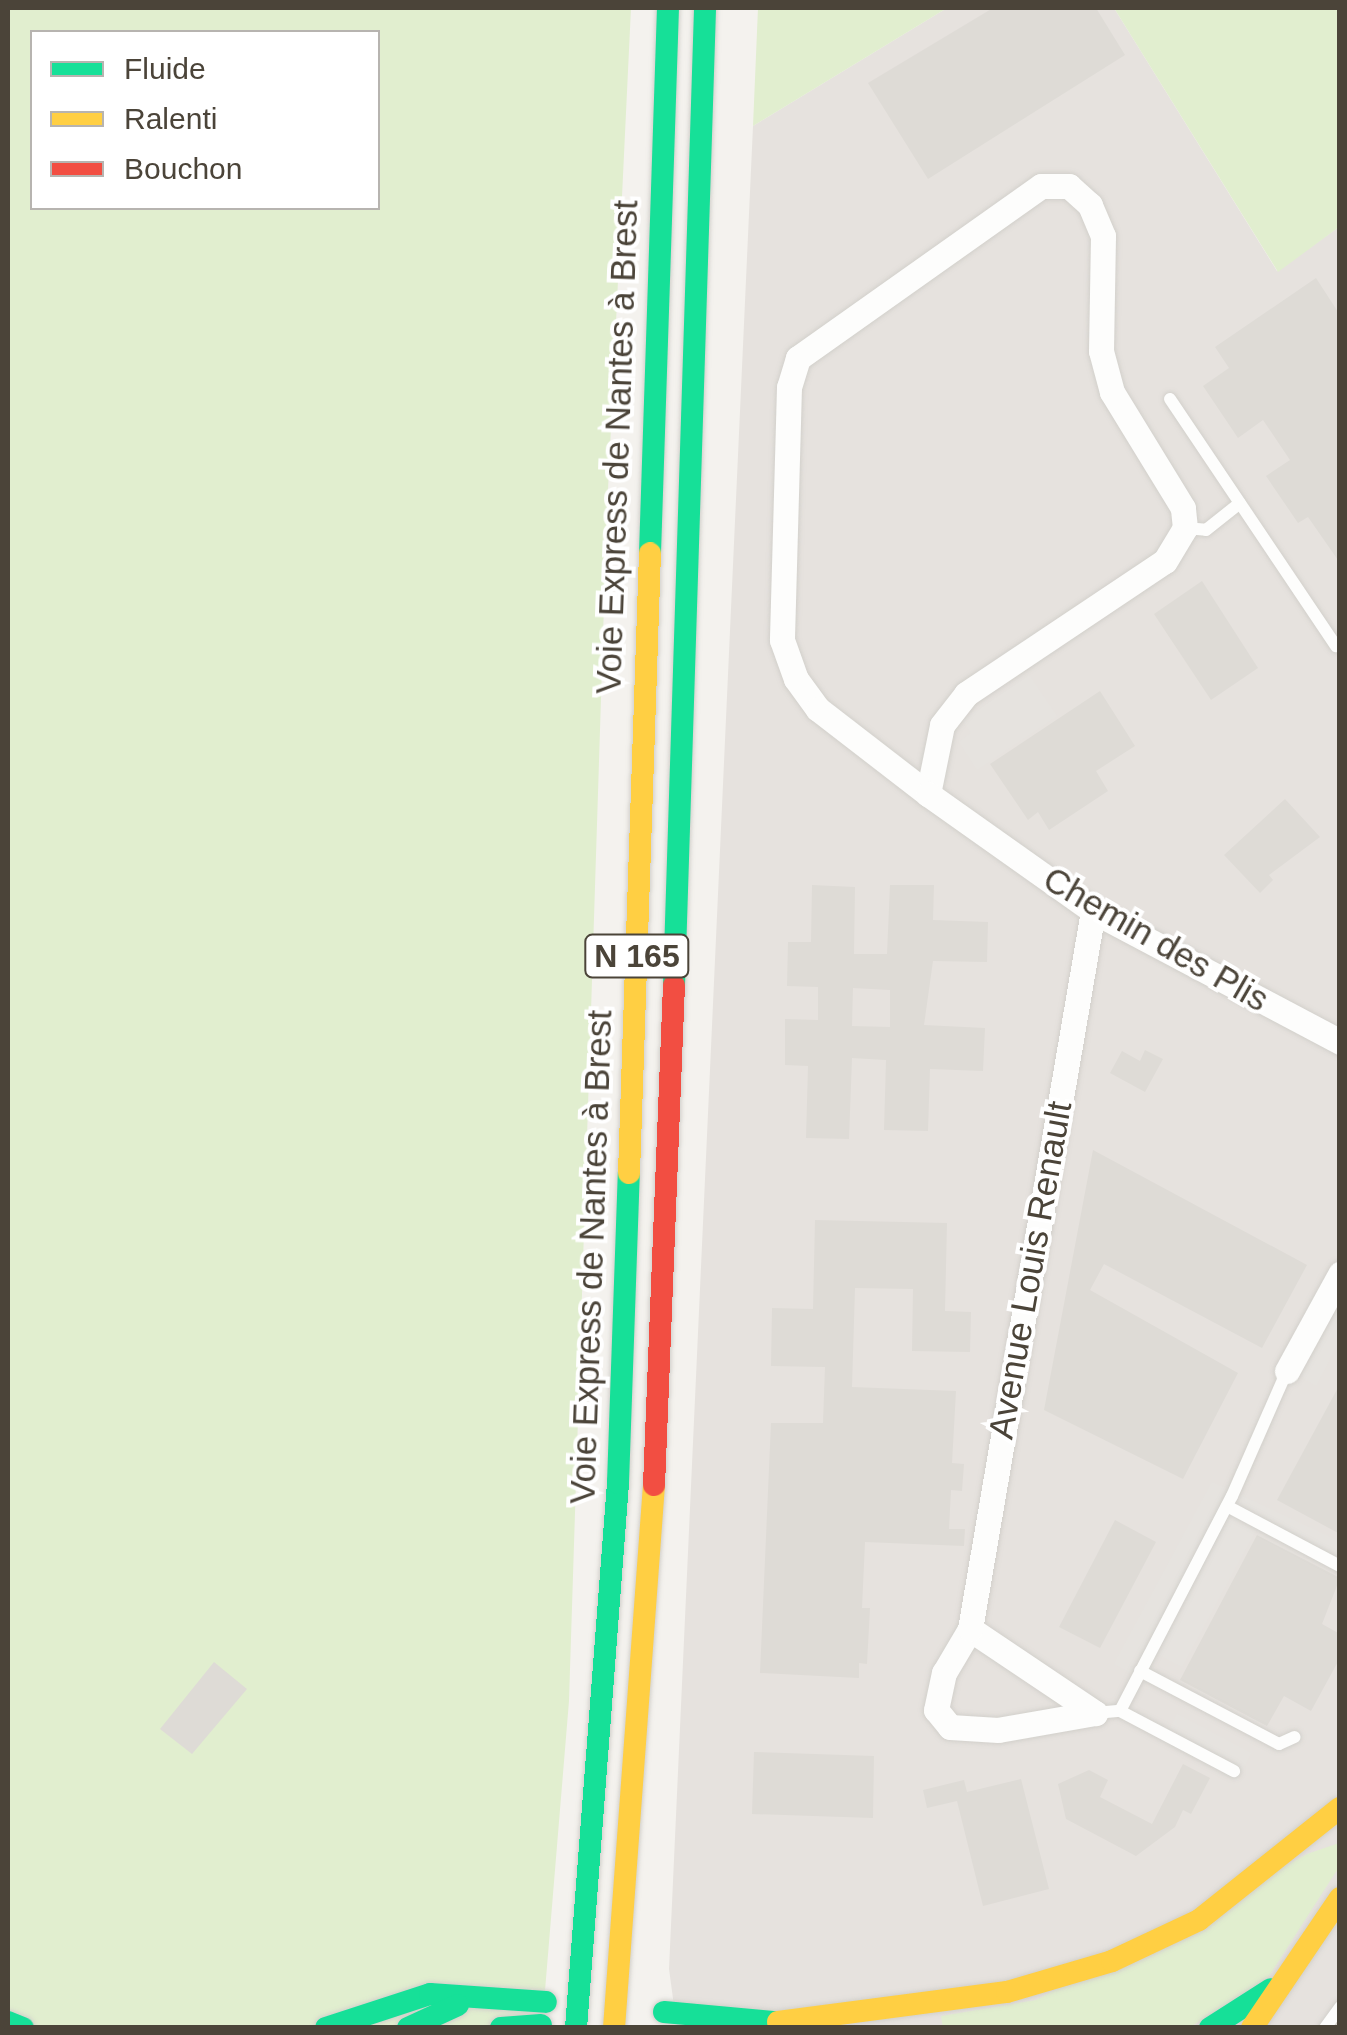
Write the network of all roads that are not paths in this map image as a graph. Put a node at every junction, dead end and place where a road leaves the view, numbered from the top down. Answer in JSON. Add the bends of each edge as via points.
{"nodes":[{"id":1,"x":668,"y":8,"type":"edge"},
{"id":2,"x":705,"y":8,"type":"edge"},
{"id":3,"x":1170,"y":399,"type":"dead end"},
{"id":4,"x":1240,"y":503,"type":"junction"},
{"id":5,"x":1185,"y":528,"type":"junction"},
{"id":6,"x":1336,"y":646,"type":"dead end"},
{"id":7,"x":928,"y":794,"type":"junction"},
{"id":8,"x":1093,"y":911,"type":"junction"},
{"id":9,"x":1340,"y":1042,"type":"edge"},
{"id":10,"x":1340,"y":1274,"type":"edge"},
{"id":11,"x":1287,"y":1371,"type":"joint"},
{"id":12,"x":1227,"y":1506,"type":"junction"},
{"id":13,"x":1340,"y":1566,"type":"edge"},
{"id":14,"x":970,"y":1629,"type":"junction"},
{"id":15,"x":1140,"y":1671,"type":"junction"},
{"id":16,"x":1108,"y":1712,"type":"junction"},
{"id":17,"x":1295,"y":1737,"type":"dead end"},
{"id":18,"x":1234,"y":1771,"type":"dead end"},
{"id":19,"x":1340,"y":1808,"type":"edge"},
{"id":20,"x":1340,"y":1898,"type":"edge"},
{"id":21,"x":626,"y":1909,"type":"junction"},
{"id":22,"x":1285,"y":1981,"type":"junction"},
{"id":23,"x":482,"y":1996,"type":"junction"},
{"id":24,"x":1340,"y":2007,"type":"edge"},
{"id":25,"x":664,"y":2012,"type":"dead end"},
{"id":26,"x":544,"y":2014,"type":"edge"},
{"id":27,"x":8,"y":2022,"type":"edge"},
{"id":28,"x":778,"y":2022,"type":"junction"},
{"id":29,"x":19,"y":2028,"type":"edge"},
{"id":30,"x":326,"y":2028,"type":"edge"},
{"id":31,"x":408,"y":2028,"type":"edge"},
{"id":32,"x":501,"y":2028,"type":"edge"},
{"id":33,"x":576,"y":2028,"type":"edge"},
{"id":34,"x":614,"y":2028,"type":"edge"},
{"id":35,"x":634,"y":2028,"type":"edge"},
{"id":36,"x":828,"y":2028,"type":"edge"},
{"id":37,"x":1210,"y":2028,"type":"edge"},
{"id":38,"x":1252,"y":2028,"type":"edge"},
{"id":39,"x":1325,"y":2028,"type":"edge"}],
"edges":[{"from":1,"to":33,"type":"main road","name":"Voie Express de Nantes à Brest","number":"N 165","via":[[619,1463]]},
{"from":2,"to":21,"type":"main road","name":"Voie Express de Nantes à Brest","number":"N 165","via":[[662,1374]]},
{"from":3,"to":4,"type":"lane"},
{"from":4,"to":5,"type":"lane","via":[[1206,530]]},
{"from":4,"to":6,"type":"lane"},
{"from":5,"to":7,"type":"street","via":[[1166,560],[966,694],[942,725]]},
{"from":5,"to":7,"type":"street","name":"Chemin des Plis","via":[[1184,508],[1112,392],[1101,351],[1103,236],[1090,204],[1069,186],[1042,186],[806,347],[788,387],[782,640],[796,679],[818,710]]},
{"from":7,"to":8,"type":"street","name":"Chemin des Plis"},
{"from":8,"to":9,"type":"street","name":"Chemin des Plis"},
{"from":8,"to":14,"type":"street","name":"Avenue Louis Renault"},
{"from":10,"to":11,"type":"street"},
{"from":11,"to":12,"type":"lane"},
{"from":12,"to":13,"type":"lane"},
{"from":12,"to":15,"type":"lane"},
{"from":14,"to":16,"type":"street"},
{"from":14,"to":16,"type":"street","name":"Avenue Louis Renault","via":[[937,1694],[939,1719],[950,1727],[998,1730]]},
{"from":15,"to":16,"type":"lane"},
{"from":15,"to":17,"type":"lane","via":[[1279,1744]]},
{"from":16,"to":18,"type":"lane"},
{"from":19,"to":28,"type":"main road","via":[[1199,1920],[1112,1961],[1007,1992]]},
{"from":20,"to":22,"type":"main road"},
{"from":21,"to":34,"type":"main road","name":"Voie Express de Nantes à Brest","number":"N 165"},
{"from":21,"to":35,"type":"main road","via":[[640,1941]]},
{"from":22,"to":37,"type":"main road"},
{"from":22,"to":38,"type":"main road"},
{"from":23,"to":26,"type":"main road"},
{"from":23,"to":30,"type":"main road","via":[[430,1994]]},
{"from":23,"to":31,"type":"main road"},
{"from":24,"to":39,"type":"lane"},
{"from":25,"to":28,"type":"main road"},
{"from":26,"to":32,"type":"main road"},
{"from":27,"to":29,"type":"main road"},
{"from":28,"to":36,"type":"main road"}]}
